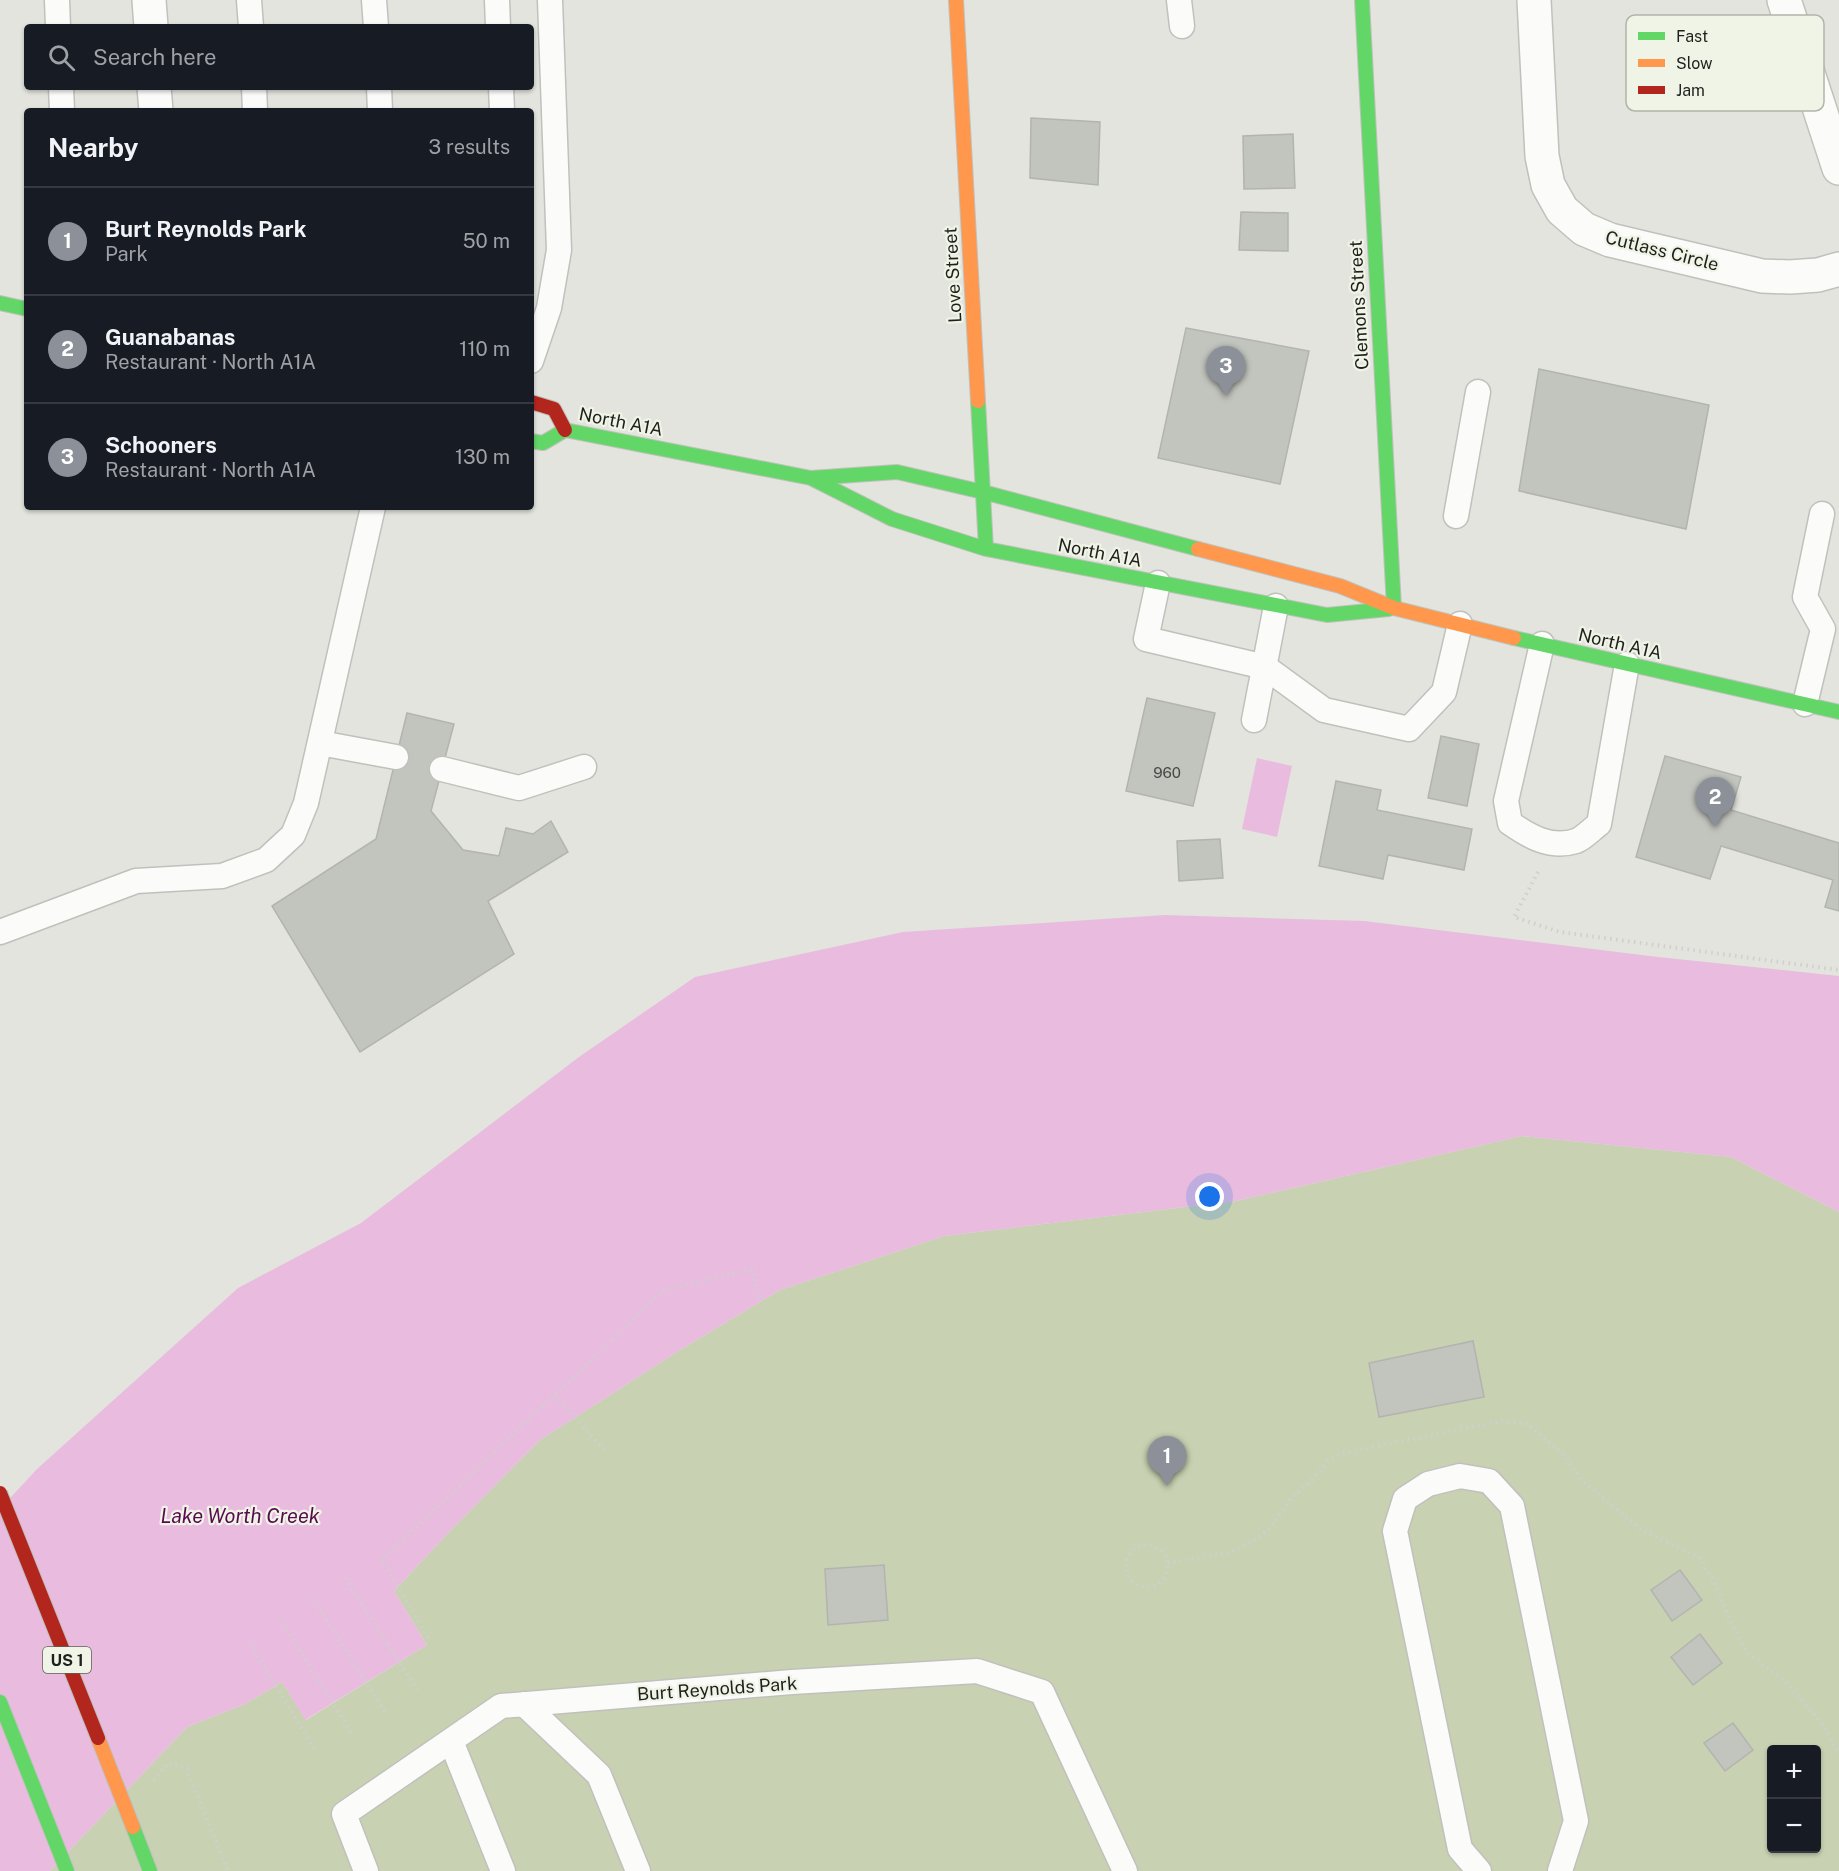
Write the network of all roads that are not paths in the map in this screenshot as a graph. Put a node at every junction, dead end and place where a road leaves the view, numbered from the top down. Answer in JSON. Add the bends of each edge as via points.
{"nodes":[{"id":1,"x":57,"y":0,"type":"edge"},
{"id":2,"x":149,"y":0,"type":"edge"},
{"id":3,"x":249,"y":0,"type":"edge"},
{"id":4,"x":374,"y":0,"type":"edge"},
{"id":5,"x":497,"y":0,"type":"edge"},
{"id":6,"x":550,"y":0,"type":"edge"},
{"id":7,"x":956,"y":0,"type":"edge"},
{"id":8,"x":1179,"y":0,"type":"edge"},
{"id":9,"x":1362,"y":0,"type":"edge"},
{"id":10,"x":1534,"y":0,"type":"edge"},
{"id":11,"x":1784,"y":0,"type":"edge"},
{"id":12,"x":1789,"y":15,"type":"edge"},
{"id":13,"x":58,"y":24,"type":"edge"},
{"id":14,"x":151,"y":24,"type":"edge"},
{"id":15,"x":251,"y":24,"type":"edge"},
{"id":16,"x":376,"y":24,"type":"edge"},
{"id":17,"x":498,"y":24,"type":"edge"},
{"id":18,"x":1182,"y":26,"type":"dead end"},
{"id":19,"x":61,"y":90,"type":"edge"},
{"id":20,"x":154,"y":90,"type":"edge"},
{"id":21,"x":254,"y":90,"type":"edge"},
{"id":22,"x":379,"y":90,"type":"edge"},
{"id":23,"x":501,"y":90,"type":"edge"},
{"id":24,"x":62,"y":108,"type":"edge"},
{"id":25,"x":156,"y":108,"type":"edge"},
{"id":26,"x":255,"y":108,"type":"edge"},
{"id":27,"x":381,"y":108,"type":"edge"},
{"id":28,"x":502,"y":108,"type":"edge"},
{"id":29,"x":1820,"y":111,"type":"edge"},
{"id":30,"x":1839,"y":168,"type":"edge"},
{"id":31,"x":1839,"y":269,"type":"edge"},
{"id":32,"x":0,"y":303,"type":"edge"},
{"id":33,"x":24,"y":308,"type":"edge"},
{"id":34,"x":534,"y":352,"type":"edge"},
{"id":35,"x":1478,"y":392,"type":"dead end"},
{"id":36,"x":534,"y":403,"type":"edge"},
{"id":37,"x":565,"y":430,"type":"junction"},
{"id":38,"x":534,"y":442,"type":"edge"},
{"id":39,"x":811,"y":478,"type":"junction"},
{"id":40,"x":983,"y":492,"type":"junction"},
{"id":41,"x":373,"y":510,"type":"edge"},
{"id":42,"x":1822,"y":514,"type":"dead end"},
{"id":43,"x":1456,"y":516,"type":"dead end"},
{"id":44,"x":986,"y":549,"type":"junction"},
{"id":45,"x":1158,"y":583,"type":"junction"},
{"id":46,"x":1276,"y":606,"type":"junction"},
{"id":47,"x":1394,"y":608,"type":"junction"},
{"id":48,"x":1460,"y":624,"type":"junction"},
{"id":49,"x":1542,"y":645,"type":"junction"},
{"id":50,"x":1628,"y":664,"type":"junction"},
{"id":51,"x":1265,"y":667,"type":"junction"},
{"id":52,"x":1805,"y":704,"type":"junction"},
{"id":53,"x":1839,"y":712,"type":"edge"},
{"id":54,"x":1254,"y":720,"type":"dead end"},
{"id":55,"x":320,"y":743,"type":"junction"},
{"id":56,"x":396,"y":758,"type":"dead end"},
{"id":57,"x":584,"y":767,"type":"dead end"},
{"id":58,"x":442,"y":769,"type":"dead end"},
{"id":59,"x":0,"y":932,"type":"edge"},
{"id":60,"x":0,"y":1493,"type":"edge"},
{"id":61,"x":0,"y":1702,"type":"edge"},
{"id":62,"x":524,"y":1704,"type":"junction"},
{"id":63,"x":451,"y":1741,"type":"junction"},
{"id":64,"x":67,"y":1871,"type":"edge"},
{"id":65,"x":150,"y":1871,"type":"edge"},
{"id":66,"x":366,"y":1871,"type":"edge"},
{"id":67,"x":503,"y":1871,"type":"edge"},
{"id":68,"x":638,"y":1871,"type":"edge"},
{"id":69,"x":1125,"y":1871,"type":"edge"},
{"id":70,"x":1479,"y":1871,"type":"edge"},
{"id":71,"x":1560,"y":1871,"type":"edge"}],
"edges":[{"from":1,"to":13,"type":"lane"},
{"from":2,"to":14,"type":"street"},
{"from":3,"to":15,"type":"lane"},
{"from":4,"to":16,"type":"lane"},
{"from":5,"to":17,"type":"lane"},
{"from":6,"to":34,"type":"lane","via":[[559,250],[549,308]]},
{"from":7,"to":40,"type":"street","name":"Love Street"},
{"from":8,"to":18,"type":"lane"},
{"from":9,"to":47,"type":"street","name":"Clemons Street"},
{"from":10,"to":31,"type":"street","name":"Cutlass Circle","via":[[1542,156],[1548,185],[1562,210],[1584,229],[1610,240],[1762,276],[1818,275]]},
{"from":11,"to":12,"type":"street"},
{"from":19,"to":24,"type":"lane"},
{"from":20,"to":25,"type":"street"},
{"from":21,"to":26,"type":"lane"},
{"from":22,"to":27,"type":"lane"},
{"from":23,"to":28,"type":"lane"},
{"from":29,"to":30,"type":"street"},
{"from":32,"to":33,"type":"street"},
{"from":35,"to":43,"type":"lane"},
{"from":36,"to":37,"type":"street","name":"North A1A","via":[[554,409]]},
{"from":37,"to":38,"type":"street","name":"North A1A","via":[[543,443]]},
{"from":37,"to":39,"type":"street","name":"North A1A"},
{"from":39,"to":40,"type":"street","name":"North A1A","via":[[897,472]]},
{"from":39,"to":44,"type":"street","name":"North A1A","via":[[892,519]]},
{"from":40,"to":44,"type":"street","name":"Love Street"},
{"from":40,"to":47,"type":"street","name":"North A1A","via":[[1340,586]]},
{"from":41,"to":55,"type":"lane"},
{"from":42,"to":52,"type":"lane","via":[[1805,597],[1823,629]]},
{"from":44,"to":45,"type":"street","name":"North A1A"},
{"from":45,"to":46,"type":"street","name":"North A1A"},
{"from":45,"to":51,"type":"lane","via":[[1146,639]]},
{"from":46,"to":47,"type":"street","name":"North A1A","via":[[1327,615]]},
{"from":46,"to":51,"type":"lane"},
{"from":47,"to":48,"type":"street","name":"North A1A"},
{"from":48,"to":49,"type":"street","name":"North A1A"},
{"from":48,"to":51,"type":"lane","via":[[1444,692],[1409,729],[1324,710]]},
{"from":49,"to":50,"type":"street","name":"North A1A"},
{"from":49,"to":50,"type":"lane","via":[[1506,801],[1510,823],[1529,836],[1552,844],[1577,841],[1599,824]]},
{"from":50,"to":52,"type":"street","name":"North A1A"},
{"from":51,"to":54,"type":"lane"},
{"from":52,"to":53,"type":"street","name":"North A1A"},
{"from":55,"to":56,"type":"lane"},
{"from":55,"to":59,"type":"lane","via":[[306,803],[293,835],[266,860],[222,876],[136,880]]},
{"from":57,"to":58,"type":"lane","via":[[519,788]]},
{"from":60,"to":65,"type":"street","number":"US 1","bridge":true},
{"from":61,"to":64,"type":"street"},
{"from":62,"to":63,"type":"lane","name":"Burt Reynolds Park","via":[[501,1706]]},
{"from":62,"to":68,"type":"lane","via":[[598,1775]]},
{"from":62,"to":69,"type":"lane","name":"Burt Reynolds Park","via":[[977,1671],[1042,1692]]},
{"from":63,"to":66,"type":"lane","name":"Burt Reynolds Park","via":[[344,1814]]},
{"from":63,"to":67,"type":"lane"},
{"from":70,"to":71,"type":"lane","via":[[1460,1849],[1395,1531],[1406,1499],[1428,1484],[1460,1476],[1489,1481],[1512,1506],[1576,1821]]}]}
